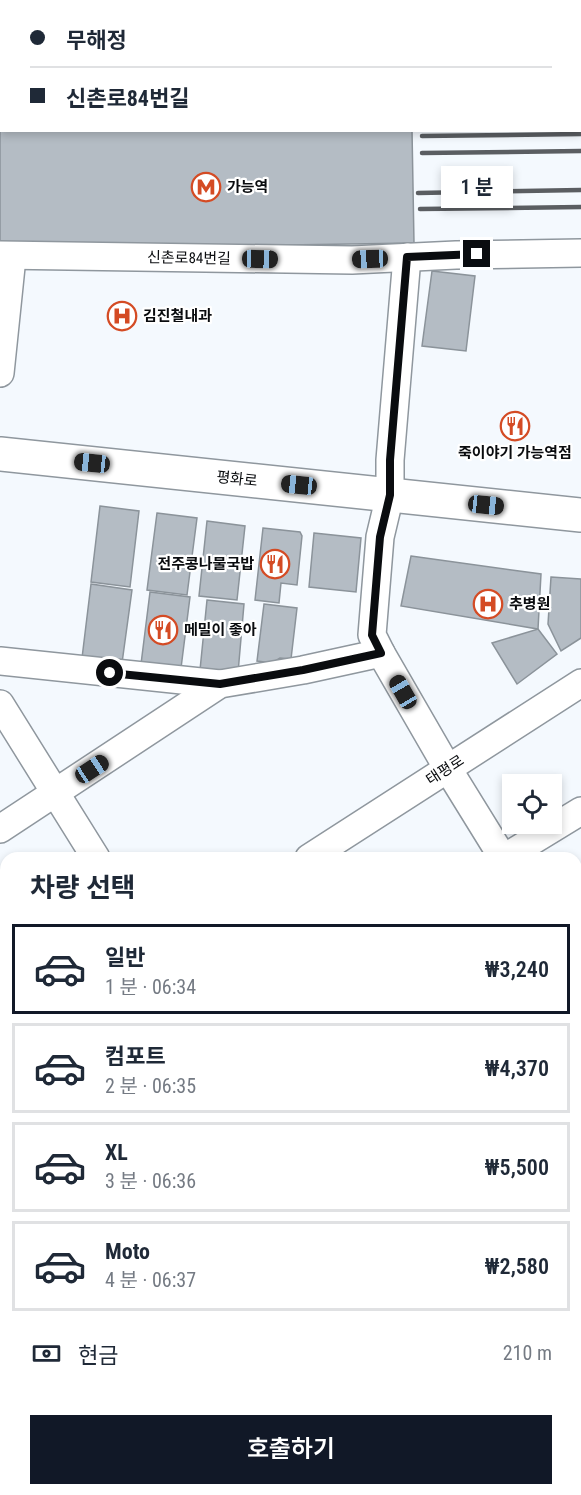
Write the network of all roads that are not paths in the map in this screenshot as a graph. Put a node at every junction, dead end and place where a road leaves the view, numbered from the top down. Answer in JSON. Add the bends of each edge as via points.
{"nodes":[{"id":1,"x":581,"y":253,"type":"edge"},
{"id":2,"x":6,"y":256,"type":"edge"},
{"id":3,"x":407,"y":257,"type":"junction"},
{"id":4,"x":0,"y":374,"type":"edge"},
{"id":5,"x":0,"y":454,"type":"edge"},
{"id":6,"x":390,"y":495,"type":"junction"},
{"id":7,"x":486,"y":505,"type":"junction"},
{"id":8,"x":581,"y":515,"type":"edge"},
{"id":9,"x":581,"y":532,"type":"edge"},
{"id":10,"x":381,"y":653,"type":"junction"},
{"id":11,"x":0,"y":661,"type":"edge"},
{"id":12,"x":581,"y":682,"type":"edge"},
{"id":13,"x":220,"y":684,"type":"junction"},
{"id":14,"x":0,"y":704,"type":"edge"},
{"id":15,"x":448,"y":768,"type":"junction"},
{"id":16,"x":55,"y":793,"type":"junction"},
{"id":17,"x":581,"y":811,"type":"edge"},
{"id":18,"x":0,"y":829,"type":"edge"},
{"id":19,"x":92,"y":852,"type":"edge"},
{"id":20,"x":318,"y":852,"type":"edge"},
{"id":21,"x":500,"y":852,"type":"edge"},
{"id":22,"x":514,"y":852,"type":"edge"}],
"edges":[{"from":1,"to":3,"type":"street","name":"신촌로84번길"},
{"from":2,"to":3,"type":"street","name":"신촌로84번길","via":[[352,260]]},
{"from":2,"to":4,"type":"street"},
{"from":3,"to":6,"type":"street"},
{"from":5,"to":6,"type":"main road","name":"평화로"},
{"from":6,"to":7,"type":"main road","name":"평화로"},
{"from":6,"to":10,"type":"street","via":[[380,537],[372,635]]},
{"from":7,"to":8,"type":"main road","name":"평화로"},
{"from":7,"to":9,"type":"main road"},
{"from":10,"to":13,"type":"street"},
{"from":10,"to":15,"type":"street"},
{"from":11,"to":13,"type":"street"},
{"from":12,"to":15,"type":"street","name":"태평로"},
{"from":13,"to":16,"type":"street"},
{"from":14,"to":16,"type":"street"},
{"from":15,"to":20,"type":"street","name":"태평로"},
{"from":15,"to":21,"type":"street"},
{"from":16,"to":18,"type":"street"},
{"from":16,"to":19,"type":"street"},
{"from":17,"to":22,"type":"street"}]}
